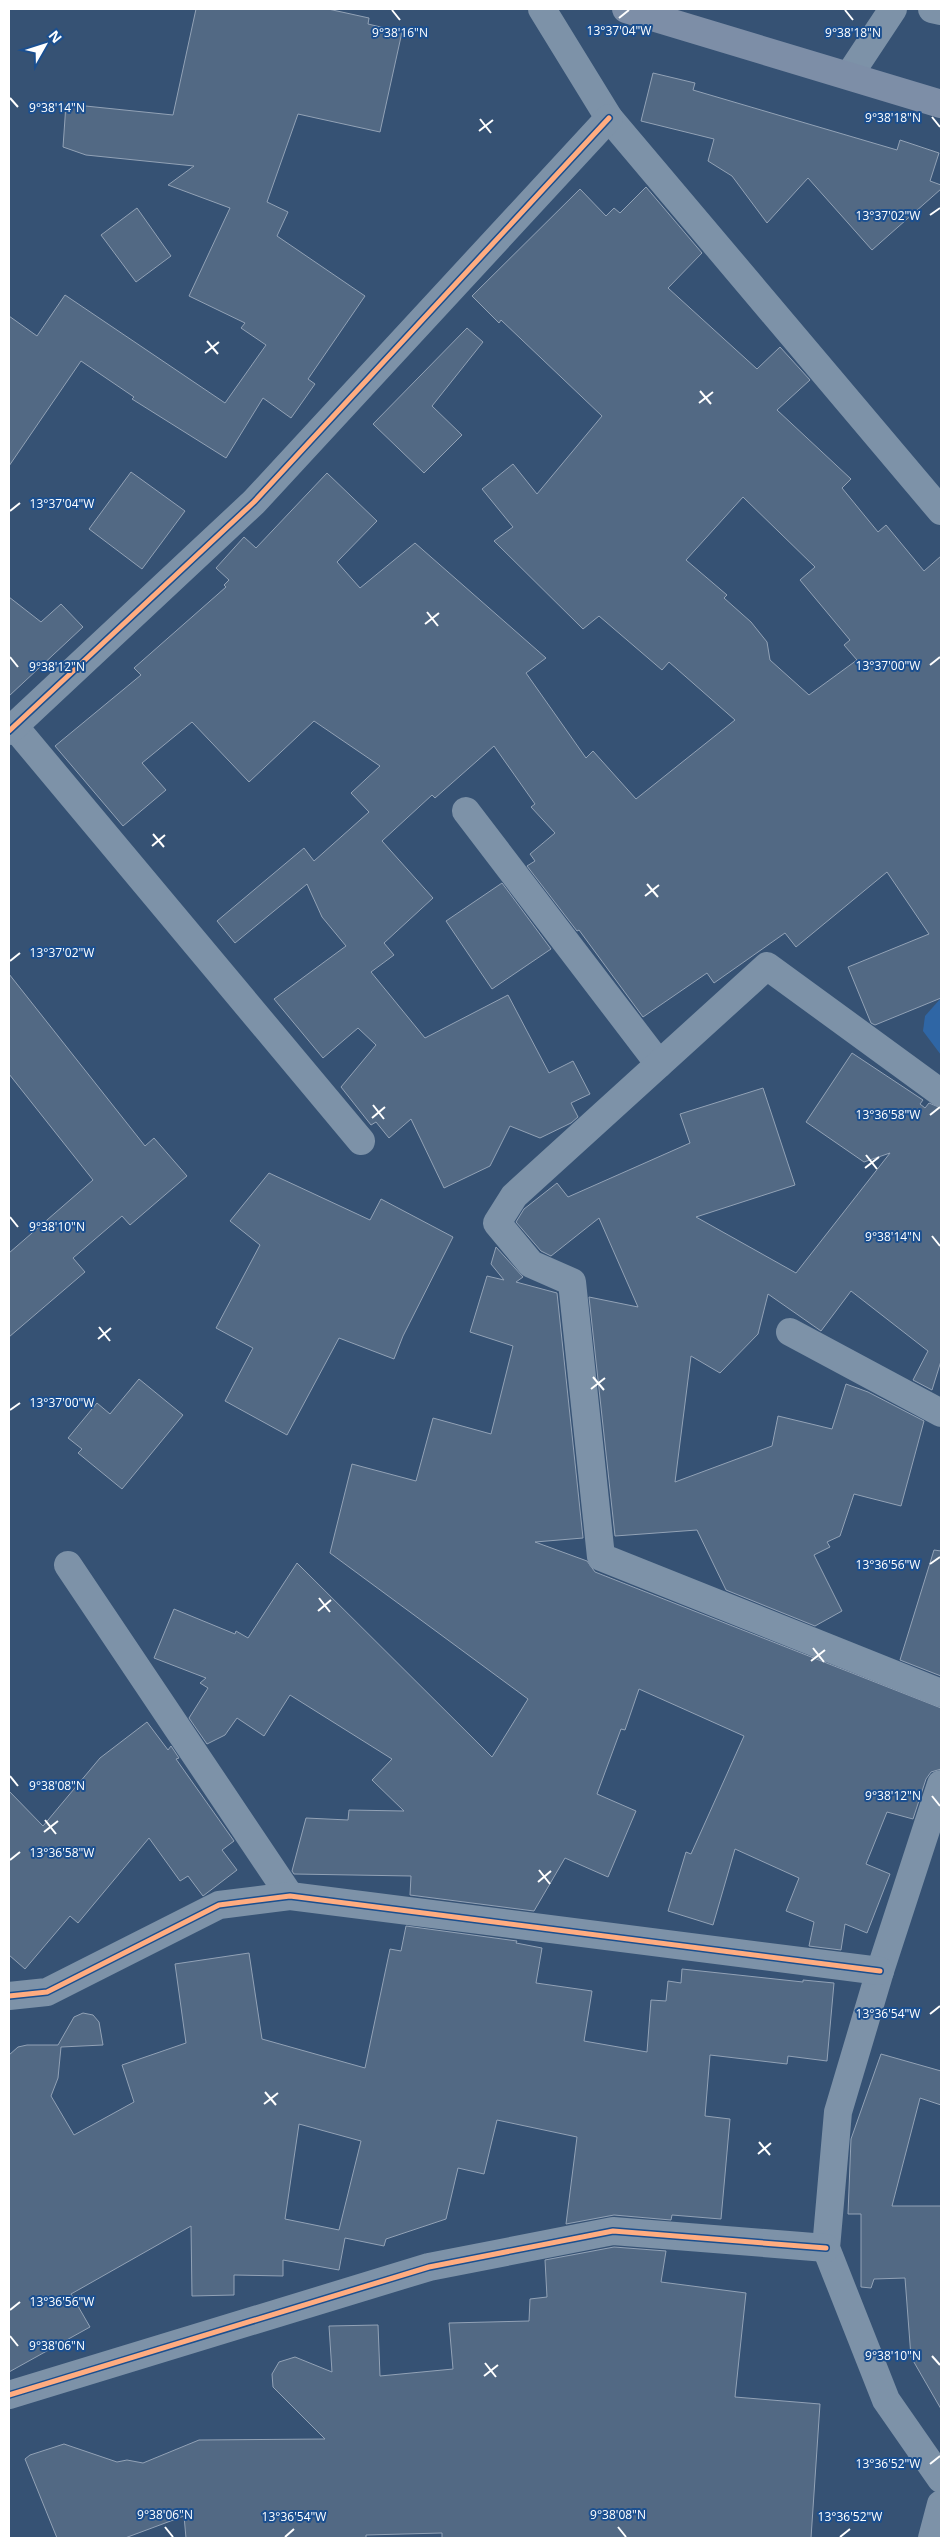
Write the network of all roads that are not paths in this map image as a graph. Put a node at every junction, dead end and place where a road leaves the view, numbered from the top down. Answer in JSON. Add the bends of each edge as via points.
{"nodes":[{"id":1,"x":542,"y":9,"type":"edge"},
{"id":2,"x":626,"y":9,"type":"edge"},
{"id":3,"x":893,"y":9,"type":"edge"},
{"id":4,"x":932,"y":9,"type":"edge"},
{"id":5,"x":941,"y":11,"type":"edge"},
{"id":6,"x":850,"y":74,"type":"junction"},
{"id":7,"x":941,"y":104,"type":"edge"},
{"id":8,"x":609,"y":118,"type":"junction"},
{"id":9,"x":941,"y":511,"type":"edge"},
{"id":10,"x":12,"y":728,"type":"edge"},
{"id":11,"x":466,"y":811,"type":"dead end"},
{"id":12,"x":659,"y":1064,"type":"junction"},
{"id":13,"x":941,"y":1093,"type":"edge"},
{"id":14,"x":361,"y":1140,"type":"dead end"},
{"id":15,"x":790,"y":1332,"type":"dead end"},
{"id":16,"x":941,"y":1413,"type":"edge"},
{"id":17,"x":68,"y":1565,"type":"dead end"},
{"id":18,"x":941,"y":1693,"type":"edge"},
{"id":19,"x":941,"y":1784,"type":"edge"},
{"id":20,"x":290,"y":1896,"type":"junction"},
{"id":21,"x":880,"y":1971,"type":"junction"},
{"id":22,"x":9,"y":1996,"type":"edge"},
{"id":23,"x":826,"y":2248,"type":"junction"},
{"id":24,"x":9,"y":2395,"type":"edge"},
{"id":25,"x":941,"y":2479,"type":"edge"},
{"id":26,"x":941,"y":2504,"type":"edge"},
{"id":27,"x":932,"y":2538,"type":"edge"}],
"edges":[{"from":1,"to":8,"type":"street"},
{"from":2,"to":6,"type":"main road"},
{"from":3,"to":6,"type":"street"},
{"from":4,"to":5,"type":"street"},
{"from":6,"to":7,"type":"main road"},
{"from":8,"to":9,"type":"street"},
{"from":8,"to":10,"type":"street","via":[[254,502]]},
{"from":10,"to":14,"type":"street"},
{"from":11,"to":12,"type":"street"},
{"from":12,"to":13,"type":"street","via":[[767,966]]},
{"from":12,"to":18,"type":"street","via":[[514,1196],[497,1224],[531,1264],[572,1282],[601,1557]]},
{"from":15,"to":16,"type":"street"},
{"from":17,"to":20,"type":"street"},
{"from":19,"to":21,"type":"street"},
{"from":20,"to":21,"type":"street"},
{"from":20,"to":22,"type":"street","via":[[219,1905],[47,1992]]},
{"from":21,"to":23,"type":"street","via":[[838,2112]]},
{"from":23,"to":24,"type":"street","via":[[612,2231],[429,2267]]},
{"from":23,"to":25,"type":"street","via":[[886,2400]]},
{"from":26,"to":27,"type":"street"}]}
